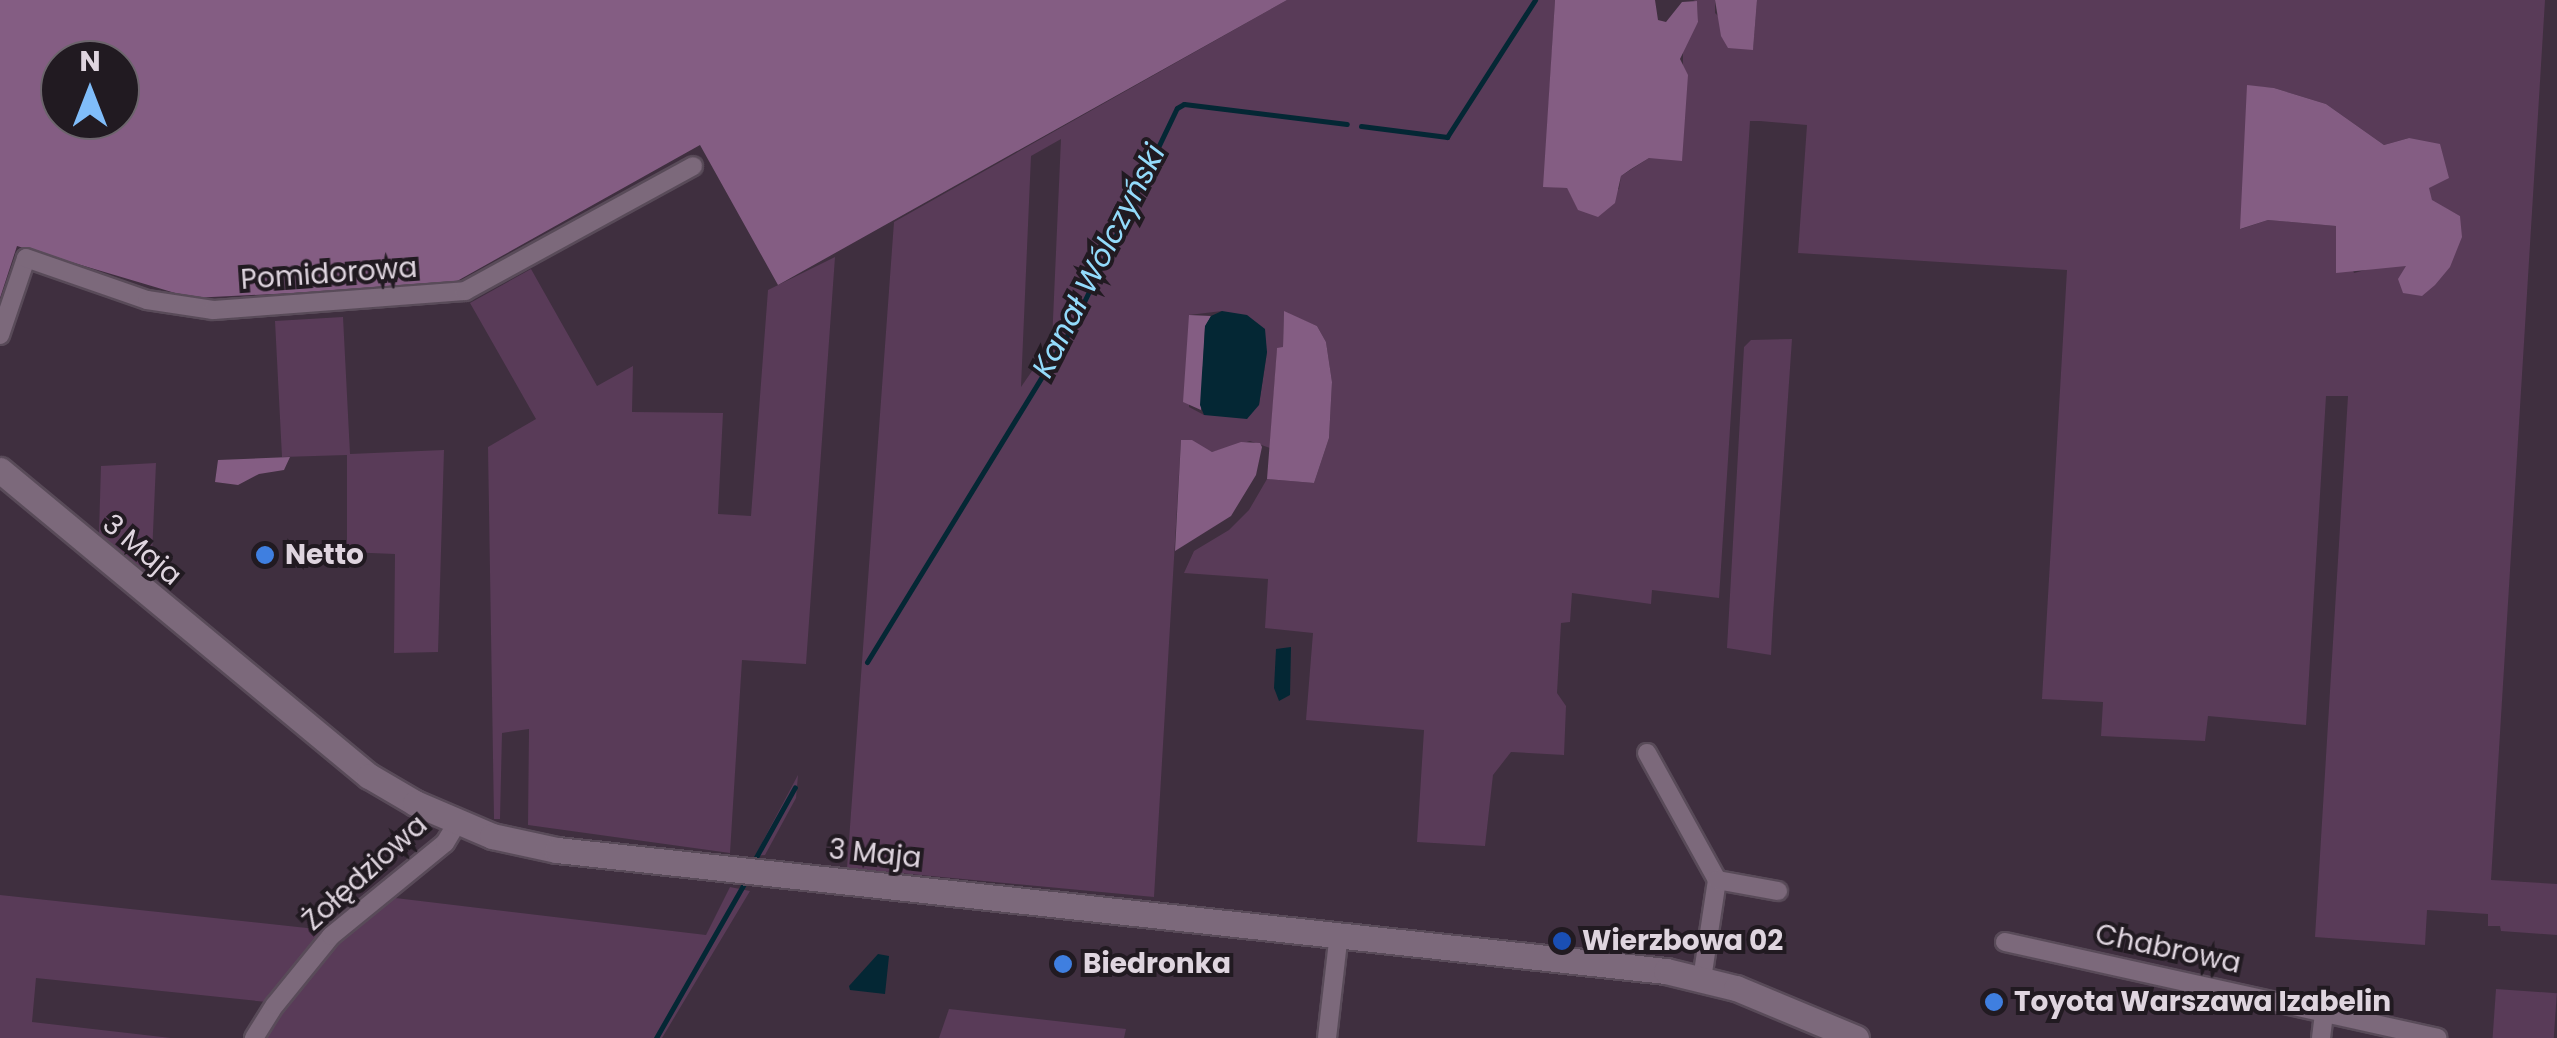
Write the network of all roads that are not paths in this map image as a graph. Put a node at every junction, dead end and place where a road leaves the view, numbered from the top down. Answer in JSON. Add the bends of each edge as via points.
{"nodes":[{"id":1,"x":693,"y":166,"type":"dead end"},
{"id":2,"x":0,"y":335,"type":"edge"},
{"id":3,"x":1,"y":471,"type":"edge"},
{"id":4,"x":1647,"y":754,"type":"dead end"},
{"id":5,"x":457,"y":823,"type":"junction"},
{"id":6,"x":1716,"y":880,"type":"junction"},
{"id":7,"x":1778,"y":890,"type":"dead end"},
{"id":8,"x":1339,"y":933,"type":"junction"},
{"id":9,"x":2005,"y":942,"type":"dead end"},
{"id":10,"x":1702,"y":979,"type":"junction"},
{"id":11,"x":2324,"y":1013,"type":"junction"},
{"id":12,"x":1840,"y":1035,"type":"edge"},
{"id":13,"x":254,"y":1038,"type":"edge"},
{"id":14,"x":1327,"y":1038,"type":"edge"},
{"id":15,"x":2321,"y":1038,"type":"edge"},
{"id":16,"x":2436,"y":1038,"type":"edge"}],
"edges":[{"from":1,"to":2,"type":"street","name":"Pomidorowa","via":[[465,291],[213,310],[147,300],[26,258]]},
{"from":3,"to":5,"type":"street","name":"3 Maja","via":[[332,749],[392,791]]},
{"from":4,"to":6,"type":"street"},
{"from":5,"to":8,"type":"street","name":"3 Maja","via":[[556,850]]},
{"from":5,"to":13,"type":"street","name":"Żołędziowa","via":[[445,843],[346,922]]},
{"from":6,"to":7,"type":"street"},
{"from":6,"to":10,"type":"street"},
{"from":8,"to":10,"type":"street","name":"3 Maja"},
{"from":8,"to":14,"type":"street"},
{"from":9,"to":11,"type":"street","name":"Chabrowa"},
{"from":10,"to":12,"type":"street","name":"3 Maja"},
{"from":11,"to":15,"type":"street"},
{"from":11,"to":16,"type":"street","name":"Chabrowa"}]}
